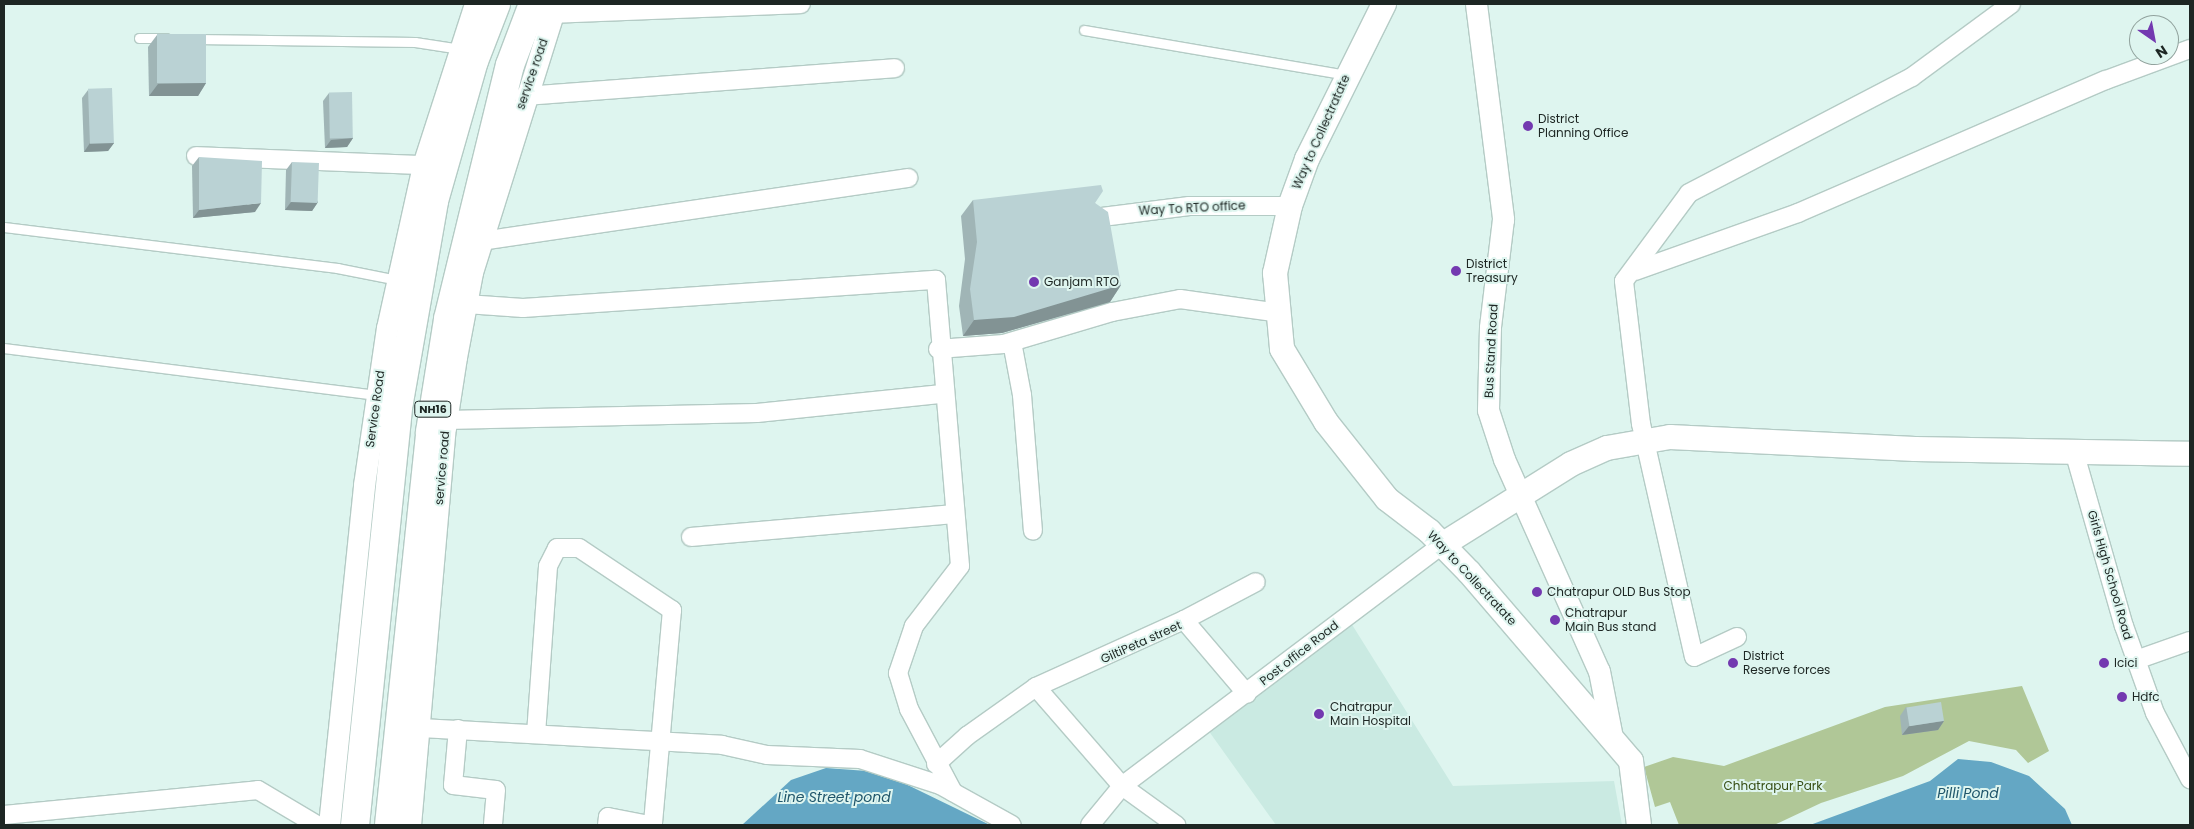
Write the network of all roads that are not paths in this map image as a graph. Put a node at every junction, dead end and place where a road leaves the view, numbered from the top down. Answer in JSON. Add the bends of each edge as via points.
{"nodes":[{"id":1,"x":475,"y":4,"type":"edge"},
{"id":2,"x":496,"y":4,"type":"edge"},
{"id":3,"x":801,"y":4,"type":"edge"},
{"id":4,"x":1384,"y":4,"type":"edge"},
{"id":5,"x":1476,"y":4,"type":"edge"},
{"id":6,"x":2011,"y":4,"type":"edge"},
{"id":7,"x":547,"y":7,"type":"edge"},
{"id":8,"x":1084,"y":30,"type":"dead end"},
{"id":9,"x":139,"y":38,"type":"dead end"},
{"id":10,"x":178,"y":38,"type":"edge"},
{"id":11,"x":188,"y":38,"type":"edge"},
{"id":12,"x":460,"y":49,"type":"junction"},
{"id":13,"x":2190,"y":49,"type":"edge"},
{"id":14,"x":895,"y":68,"type":"dead end"},
{"id":15,"x":1346,"y":75,"type":"junction"},
{"id":16,"x":524,"y":96,"type":"junction"},
{"id":17,"x":196,"y":156,"type":"dead end"},
{"id":18,"x":423,"y":165,"type":"junction"},
{"id":19,"x":908,"y":178,"type":"dead end"},
{"id":20,"x":1290,"y":206,"type":"junction"},
{"id":21,"x":1094,"y":218,"type":"edge"},
{"id":22,"x":4,"y":227,"type":"edge"},
{"id":23,"x":481,"y":241,"type":"junction"},
{"id":24,"x":1635,"y":271,"type":"junction"},
{"id":25,"x":397,"y":280,"type":"junction"},
{"id":26,"x":466,"y":304,"type":"junction"},
{"id":27,"x":1279,"y":313,"type":"junction"},
{"id":28,"x":1012,"y":342,"type":"junction"},
{"id":29,"x":4,"y":348,"type":"edge"},
{"id":30,"x":938,"y":349,"type":"junction"},
{"id":31,"x":942,"y":394,"type":"junction"},
{"id":32,"x":376,"y":395,"type":"junction"},
{"id":33,"x":446,"y":420,"type":"junction"},
{"id":34,"x":1646,"y":441,"type":"junction"},
{"id":35,"x":2074,"y":451,"type":"junction"},
{"id":36,"x":2190,"y":454,"type":"edge"},
{"id":37,"x":1522,"y":496,"type":"junction"},
{"id":38,"x":954,"y":514,"type":"junction"},
{"id":39,"x":1032,"y":531,"type":"dead end"},
{"id":40,"x":691,"y":537,"type":"dead end"},
{"id":41,"x":1442,"y":545,"type":"junction"},
{"id":42,"x":1256,"y":582,"type":"dead end"},
{"id":43,"x":1184,"y":620,"type":"junction"},
{"id":44,"x":1737,"y":637,"type":"dead end"},
{"id":45,"x":2190,"y":641,"type":"edge"},
{"id":46,"x":2136,"y":660,"type":"junction"},
{"id":47,"x":1036,"y":687,"type":"junction"},
{"id":48,"x":1247,"y":694,"type":"junction"},
{"id":49,"x":420,"y":728,"type":"junction"},
{"id":50,"x":458,"y":729,"type":"junction"},
{"id":51,"x":536,"y":734,"type":"junction"},
{"id":52,"x":1612,"y":737,"type":"junction"},
{"id":53,"x":662,"y":743,"type":"junction"},
{"id":54,"x":936,"y":764,"type":"junction"},
{"id":55,"x":2190,"y":779,"type":"edge"},
{"id":56,"x":1122,"y":786,"type":"junction"},
{"id":57,"x":954,"y":792,"type":"junction"},
{"id":58,"x":4,"y":815,"type":"edge"},
{"id":59,"x":317,"y":825,"type":"edge"},
{"id":60,"x":329,"y":825,"type":"edge"},
{"id":61,"x":355,"y":825,"type":"edge"},
{"id":62,"x":389,"y":825,"type":"edge"},
{"id":63,"x":410,"y":825,"type":"edge"},
{"id":64,"x":493,"y":825,"type":"edge"},
{"id":65,"x":607,"y":825,"type":"edge"},
{"id":66,"x":651,"y":825,"type":"edge"},
{"id":67,"x":1012,"y":825,"type":"edge"},
{"id":68,"x":1090,"y":825,"type":"edge"},
{"id":69,"x":1176,"y":825,"type":"edge"},
{"id":70,"x":1639,"y":825,"type":"edge"}],
"edges":[{"from":1,"to":12,"type":"street","name":"Service Road"},
{"from":2,"to":61,"type":"highway","number":"NH16","via":[[474,60],[434,201],[402,383]]},
{"from":3,"to":7,"type":"street"},
{"from":4,"to":15,"type":"main road","name":"Way to Collectratate"},
{"from":5,"to":37,"type":"street","name":"Bus Stand Road","via":[[1503,218],[1490,327],[1488,410]]},
{"from":6,"to":24,"type":"street","via":[[1912,77],[1689,193]]},
{"from":7,"to":16,"type":"street","name":"service road"},
{"from":7,"to":62,"type":"highway","number":"NH16","via":[[510,65],[448,319],[430,432]]},
{"from":8,"to":15,"type":"lane"},
{"from":9,"to":10,"type":"lane"},
{"from":11,"to":12,"type":"lane","via":[[415,42]]},
{"from":12,"to":18,"type":"street","name":"Service Road"},
{"from":13,"to":24,"type":"street","via":[[2106,80],[1798,213]]},
{"from":14,"to":16,"type":"street"},
{"from":15,"to":20,"type":"main road","name":"Way to Collectratate"},
{"from":16,"to":23,"type":"street","name":"service road"},
{"from":17,"to":18,"type":"street"},
{"from":18,"to":25,"type":"street","name":"Service Road"},
{"from":19,"to":23,"type":"street"},
{"from":20,"to":21,"type":"street","name":"Way To RTO office","via":[[1189,206]]},
{"from":20,"to":27,"type":"main road","name":"Way to Collectratate","via":[[1275,273]]},
{"from":22,"to":25,"type":"lane","via":[[337,268]]},
{"from":23,"to":26,"type":"street","name":"service road"},
{"from":24,"to":34,"type":"street","via":[[1624,281],[1624,305]]},
{"from":25,"to":32,"type":"street","name":"Service Road"},
{"from":26,"to":30,"type":"street","via":[[523,308],[936,280]]},
{"from":26,"to":33,"type":"street","name":"service road"},
{"from":27,"to":28,"type":"street","via":[[1180,299],[1112,312]]},
{"from":27,"to":41,"type":"main road","name":"Way to Collectratate","via":[[1282,349],[1326,422],[1386,499]]},
{"from":28,"to":30,"type":"street"},
{"from":28,"to":39,"type":"street","via":[[1022,395]]},
{"from":29,"to":32,"type":"lane"},
{"from":30,"to":31,"type":"street"},
{"from":31,"to":33,"type":"street","via":[[757,413]]},
{"from":31,"to":38,"type":"street"},
{"from":32,"to":60,"type":"street","name":"Service Road"},
{"from":33,"to":49,"type":"street","name":"service road"},
{"from":34,"to":35,"type":"main road","name":"Post office Road","via":[[1721,437],[1915,449]]},
{"from":34,"to":37,"type":"main road","name":"Post office Road","via":[[1607,448],[1572,464]]},
{"from":34,"to":44,"type":"street","via":[[1694,656]]},
{"from":35,"to":36,"type":"main road","name":"Post office Road"},
{"from":35,"to":46,"type":"street","name":"Girls High School Road"},
{"from":37,"to":41,"type":"main road","name":"Post office Road"},
{"from":37,"to":52,"type":"street","name":"Bus Stand Road","via":[[1599,671]]},
{"from":38,"to":40,"type":"street"},
{"from":38,"to":54,"type":"street","via":[[960,566],[914,626],[898,673],[909,709]]},
{"from":41,"to":48,"type":"street","name":"Post office Road"},
{"from":41,"to":52,"type":"main road","name":"Way to Collectratate"},
{"from":42,"to":43,"type":"street"},
{"from":43,"to":47,"type":"street","name":"GiltiPeta street"},
{"from":43,"to":48,"type":"street","name":"GiltiPeta street"},
{"from":45,"to":46,"type":"street"},
{"from":46,"to":55,"type":"street","name":"Girls High School Road","via":[[2155,714]]},
{"from":47,"to":54,"type":"street","name":"GiltiPeta street","via":[[967,736]]},
{"from":47,"to":56,"type":"street"},
{"from":48,"to":56,"type":"street","name":"Post office Road"},
{"from":49,"to":50,"type":"street"},
{"from":49,"to":63,"type":"street","name":"service road"},
{"from":50,"to":51,"type":"street"},
{"from":50,"to":64,"type":"street","via":[[453,785],[496,790]]},
{"from":51,"to":53,"type":"street"},
{"from":51,"to":53,"type":"street","via":[[548,566],[557,548],[579,548],[672,610]]},
{"from":52,"to":70,"type":"main road","name":"Way to Collectratate","via":[[1631,761]]},
{"from":53,"to":57,"type":"street","via":[[860,759]]},
{"from":53,"to":66,"type":"street"},
{"from":54,"to":57,"type":"street"},
{"from":56,"to":68,"type":"street","name":"Post office Road"},
{"from":56,"to":69,"type":"street"},
{"from":57,"to":67,"type":"street"},
{"from":58,"to":59,"type":"street","via":[[258,790]]},
{"from":65,"to":66,"type":"street","via":[[608,817]]}]}
